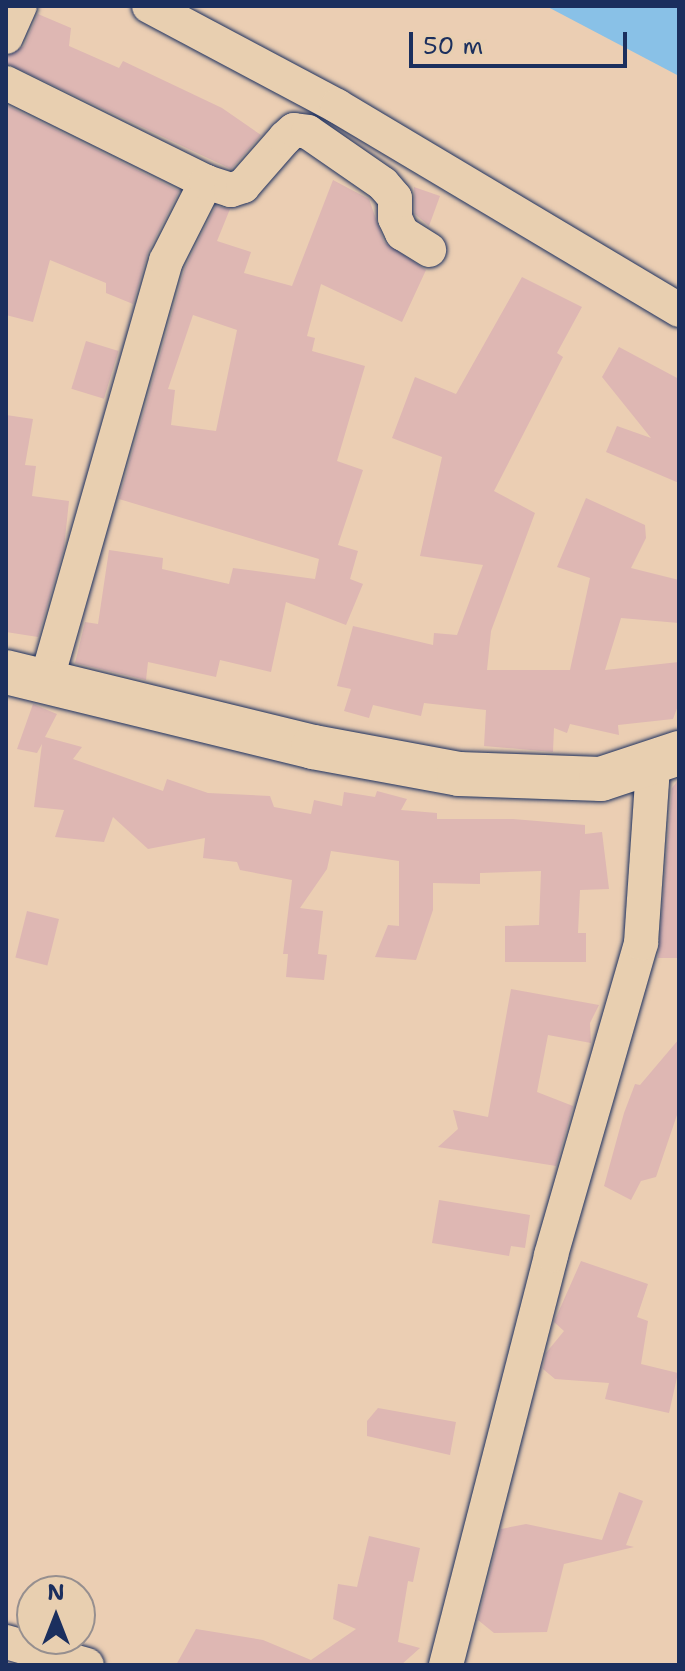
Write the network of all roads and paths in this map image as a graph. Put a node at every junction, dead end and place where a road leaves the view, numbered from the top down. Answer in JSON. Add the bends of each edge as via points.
{"nodes":[{"id":1,"x":20,"y":6,"type":"edge"},
{"id":2,"x":149,"y":6,"type":"edge"},
{"id":3,"x":6,"y":37,"type":"edge"},
{"id":4,"x":6,"y":83,"type":"edge"},
{"id":5,"x":206,"y":182,"type":"junction"},
{"id":6,"x":429,"y":250,"type":"dead end"},
{"id":7,"x":679,"y":310,"type":"edge"},
{"id":8,"x":26,"y":677,"type":"edge"},
{"id":9,"x":666,"y":760,"type":"edge"},
{"id":10,"x":6,"y":1642,"type":"edge"},
{"id":11,"x":87,"y":1665,"type":"edge"},
{"id":12,"x":446,"y":1665,"type":"edge"}],
"edges":[{"from":1,"to":3,"type":"street"},
{"from":2,"to":7,"type":"street","via":[[337,106]]},
{"from":4,"to":5,"type":"street"},
{"from":5,"to":6,"type":"street","via":[[231,190],[243,186],[294,130],[308,132],[383,184],[395,198],[402,233]]},
{"from":5,"to":8,"type":"street","via":[[166,261]]},
{"from":8,"to":9,"type":"street","via":[[313,747],[459,774],[601,779]]},
{"from":9,"to":12,"type":"street","via":[[641,943],[551,1255]]},
{"from":10,"to":11,"type":"street"}]}
